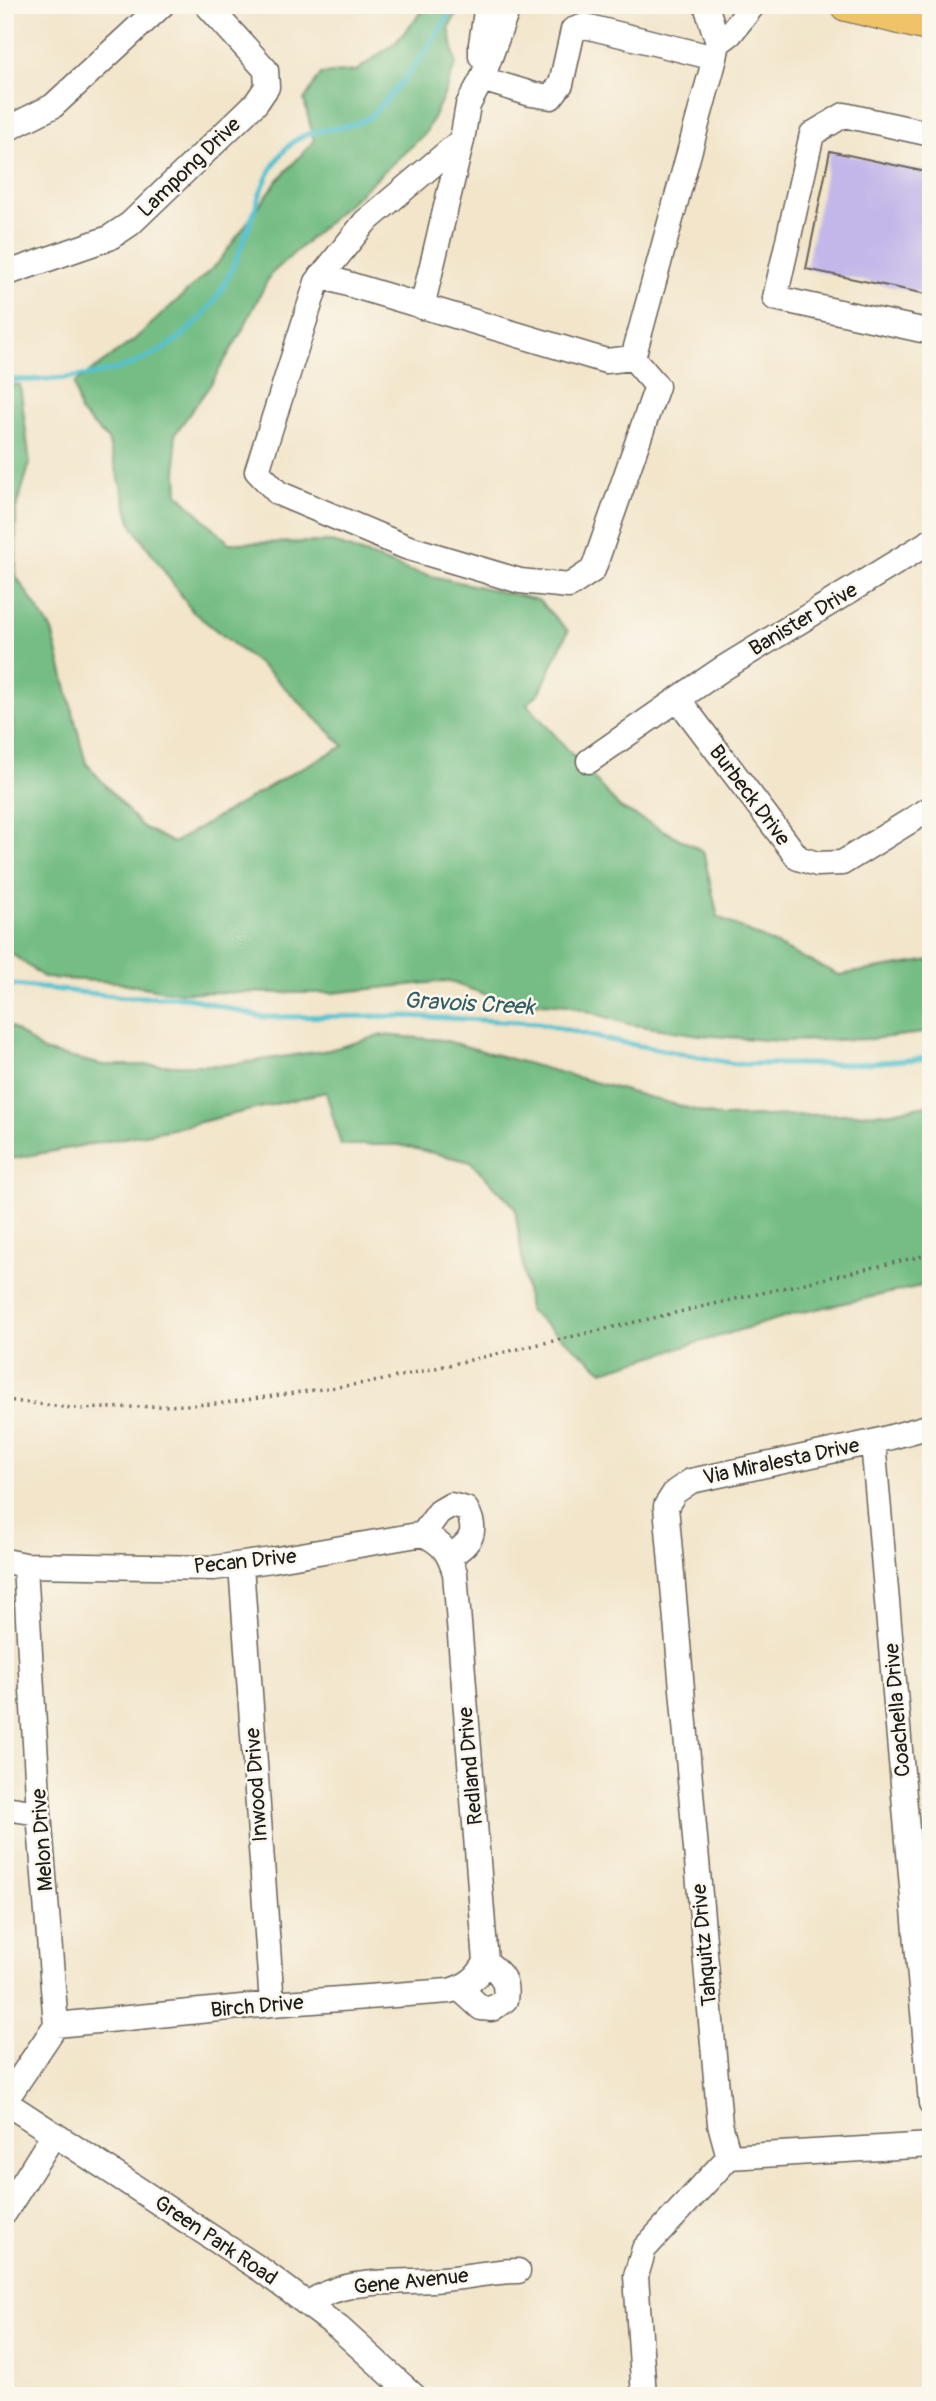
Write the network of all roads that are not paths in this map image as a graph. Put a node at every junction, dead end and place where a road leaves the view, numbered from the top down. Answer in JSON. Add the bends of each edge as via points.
{"nodes":[{"id":1,"x":162,"y":5,"type":"edge"},
{"id":2,"x":207,"y":5,"type":"edge"},
{"id":3,"x":487,"y":5,"type":"edge"},
{"id":4,"x":509,"y":5,"type":"edge"},
{"id":5,"x":706,"y":5,"type":"edge"},
{"id":6,"x":753,"y":5,"type":"edge"},
{"id":7,"x":846,"y":5,"type":"edge"},
{"id":8,"x":931,"y":26,"type":"edge"},
{"id":9,"x":717,"y":50,"type":"junction"},
{"id":10,"x":482,"y":79,"type":"junction"},
{"id":11,"x":5,"y":130,"type":"edge"},
{"id":12,"x":931,"y":134,"type":"edge"},
{"id":13,"x":462,"y":140,"type":"junction"},
{"id":14,"x":5,"y":274,"type":"edge"},
{"id":15,"x":321,"y":276,"type":"junction"},
{"id":16,"x":422,"y":307,"type":"junction"},
{"id":17,"x":931,"y":332,"type":"edge"},
{"id":18,"x":633,"y":358,"type":"junction"},
{"id":19,"x":931,"y":541,"type":"edge"},
{"id":20,"x":678,"y":699,"type":"junction"},
{"id":21,"x":589,"y":761,"type":"dead end"},
{"id":22,"x":931,"y":808,"type":"edge"},
{"id":23,"x":931,"y":1426,"type":"edge"},
{"id":24,"x":873,"y":1441,"type":"junction"},
{"id":25,"x":667,"y":1531,"type":"joint"},
{"id":26,"x":437,"y":1544,"type":"joint"},
{"id":27,"x":15,"y":1563,"type":"edge"},
{"id":28,"x":241,"y":1565,"type":"junction"},
{"id":29,"x":5,"y":1808,"type":"edge"},
{"id":30,"x":40,"y":1813,"type":"junction"},
{"id":31,"x":475,"y":1975,"type":"joint"},
{"id":32,"x":271,"y":2004,"type":"junction"},
{"id":33,"x":56,"y":2025,"type":"junction"},
{"id":34,"x":5,"y":2102,"type":"edge"},
{"id":35,"x":931,"y":2103,"type":"edge"},
{"id":36,"x":54,"y":2134,"type":"junction"},
{"id":37,"x":931,"y":2145,"type":"edge"},
{"id":38,"x":729,"y":2157,"type":"junction"},
{"id":39,"x":5,"y":2212,"type":"edge"},
{"id":40,"x":518,"y":2271,"type":"dead end"},
{"id":41,"x":308,"y":2304,"type":"junction"},
{"id":42,"x":414,"y":2396,"type":"edge"},
{"id":43,"x":644,"y":2396,"type":"edge"}],
"edges":[{"from":1,"to":11,"type":"street","via":[[53,106]]},
{"from":2,"to":14,"type":"street","name":"Lampong Drive","via":[[266,70],[267,88],[256,103],[110,238]]},
{"from":3,"to":10,"type":"street"},
{"from":4,"to":10,"type":"street"},
{"from":5,"to":9,"type":"street"},
{"from":6,"to":9,"type":"street"},
{"from":7,"to":8,"type":"main road"},
{"from":9,"to":10,"type":"street","via":[[585,26],[573,30],[561,84],[551,97]]},
{"from":9,"to":18,"type":"street"},
{"from":10,"to":13,"type":"street","via":[[468,105]]},
{"from":12,"to":17,"type":"street","via":[[844,115],[812,134],[775,298]]},
{"from":13,"to":15,"type":"street","via":[[365,222]]},
{"from":13,"to":16,"type":"street"},
{"from":15,"to":16,"type":"street"},
{"from":15,"to":18,"type":"street","via":[[257,471],[278,493],[406,547],[520,581],[569,586],[593,570],[657,386]]},
{"from":16,"to":18,"type":"street","via":[[606,361]]},
{"from":19,"to":20,"type":"street","name":"Banister Drive"},
{"from":20,"to":21,"type":"street"},
{"from":20,"to":22,"type":"street","name":"Burbeck Drive","via":[[799,858],[817,864],[842,863]]},
{"from":23,"to":24,"type":"street","name":"Via Miralesta Drive"},
{"from":24,"to":25,"type":"street","name":"Via Miralesta Drive","via":[[691,1481],[675,1492],[666,1506]]},
{"from":24,"to":35,"type":"street","name":"Coachella Drive"},
{"from":25,"to":38,"type":"street","name":"Tahquitz Drive","via":[[720,2124]]},
{"from":26,"to":28,"type":"street","name":"Pecan Drive"},
{"from":26,"to":31,"type":"street","name":"Redland Drive","via":[[455,1573]]},
{"from":27,"to":28,"type":"street","name":"Pecan Drive"},
{"from":27,"to":30,"type":"street","name":"Melon Drive"},
{"from":28,"to":32,"type":"street","name":"Inwood Drive"},
{"from":29,"to":30,"type":"street"},
{"from":30,"to":33,"type":"street","name":"Melon Drive"},
{"from":31,"to":32,"type":"street","name":"Birch Drive","via":[[449,1990]]},
{"from":32,"to":33,"type":"street","name":"Birch Drive"},
{"from":33,"to":34,"type":"street"},
{"from":34,"to":36,"type":"street","name":"Green Park Road"},
{"from":36,"to":39,"type":"street"},
{"from":36,"to":41,"type":"street","name":"Green Park Road"},
{"from":37,"to":38,"type":"street"},
{"from":38,"to":43,"type":"street","via":[[644,2249],[636,2276]]},
{"from":40,"to":41,"type":"street","name":"Gene Avenue","via":[[391,2281],[323,2293]]},
{"from":41,"to":42,"type":"street","name":"Green Park Road"}]}
